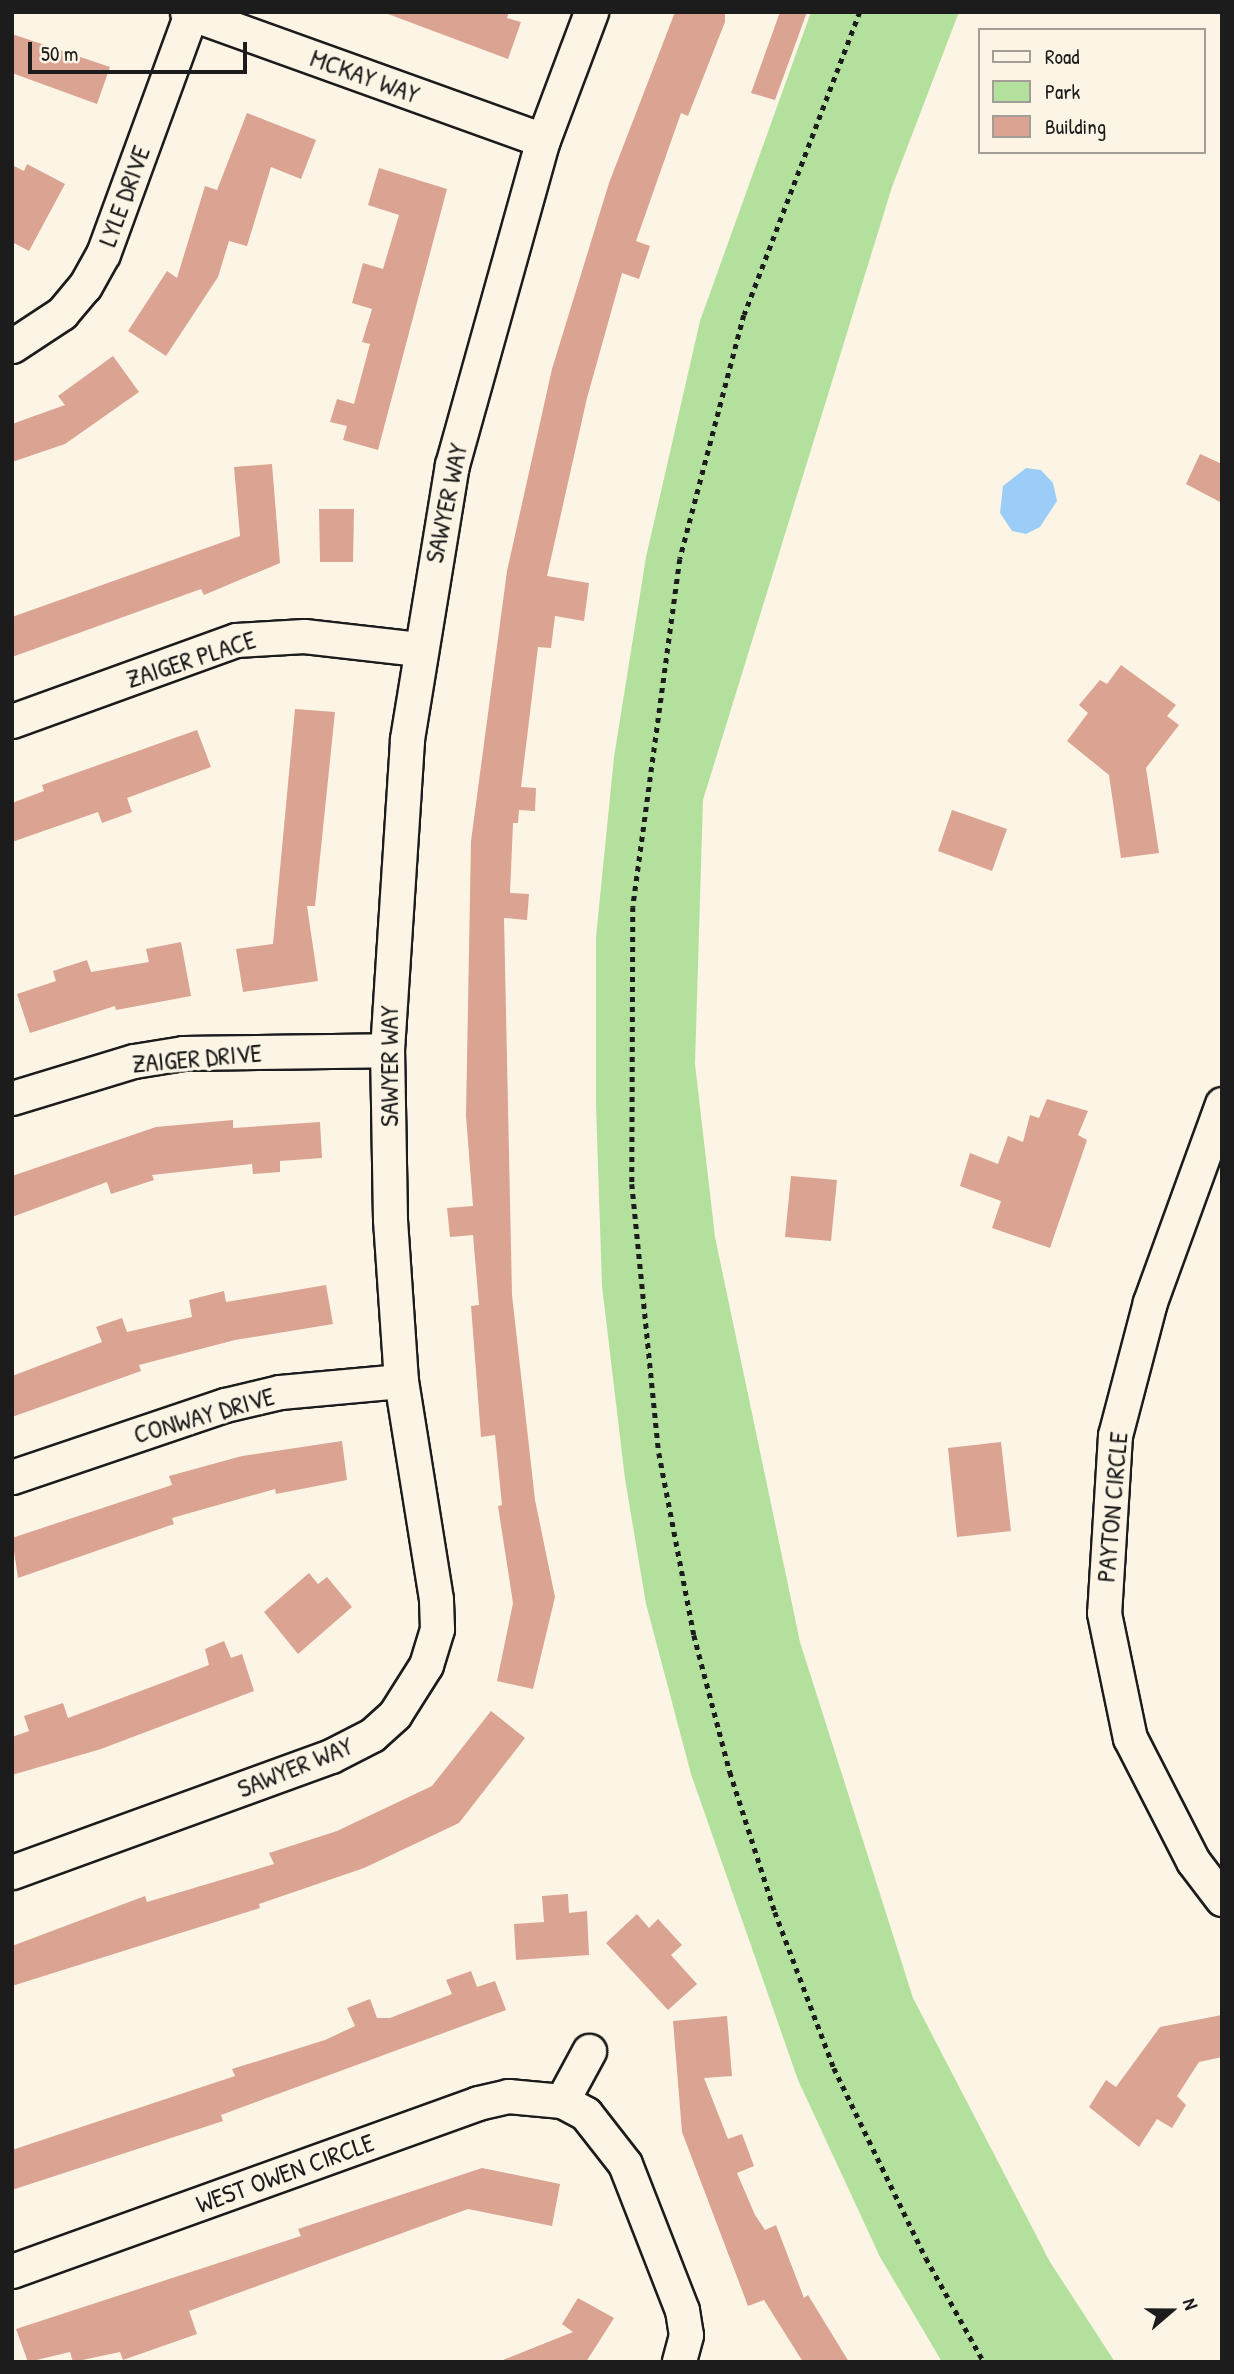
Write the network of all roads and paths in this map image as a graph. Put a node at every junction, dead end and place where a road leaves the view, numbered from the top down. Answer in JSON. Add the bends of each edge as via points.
{"nodes":[{"id":1,"x":591,"y":12,"type":"edge"},
{"id":2,"x":860,"y":12,"type":"edge"},
{"id":3,"x":189,"y":13,"type":"edge"},
{"id":4,"x":543,"y":140,"type":"junction"},
{"id":5,"x":12,"y":346,"type":"edge"},
{"id":6,"x":418,"y":649,"type":"junction"},
{"id":7,"x":12,"y":721,"type":"edge"},
{"id":8,"x":387,"y":1050,"type":"junction"},
{"id":9,"x":12,"y":1098,"type":"edge"},
{"id":10,"x":1222,"y":1104,"type":"edge"},
{"id":11,"x":401,"y":1381,"type":"junction"},
{"id":12,"x":12,"y":1477,"type":"edge"},
{"id":13,"x":12,"y":1872,"type":"edge"},
{"id":14,"x":1222,"y":1899,"type":"edge"},
{"id":15,"x":589,"y":2051,"type":"dead end"},
{"id":16,"x":562,"y":2101,"type":"junction"},
{"id":17,"x":12,"y":2271,"type":"edge"},
{"id":18,"x":679,"y":2362,"type":"edge"},
{"id":19,"x":984,"y":2362,"type":"edge"}],
"edges":[{"from":1,"to":4,"type":"street","name":"SAWYER WAY"},
{"from":2,"to":19,"type":"path","via":[[744,315],[684,537],[655,716],[633,907],[632,1184],[659,1453],[694,1635],[730,1772],[775,1912],[834,2068],[901,2209]]},
{"from":3,"to":4,"type":"street","name":"MCKAY WAY"},
{"from":3,"to":5,"type":"street","name":"LYLE DRIVE","via":[[97,265],[62,313]]},
{"from":4,"to":6,"type":"street","name":"SAWYER WAY","via":[[452,465]]},
{"from":6,"to":7,"type":"street","name":"ZAIGER PLACE","via":[[304,636],[236,640]]},
{"from":6,"to":8,"type":"street","name":"SAWYER WAY","via":[[397,856]]},
{"from":8,"to":9,"type":"street","name":"ZAIGER DRIVE","via":[[183,1053],[134,1061]]},
{"from":8,"to":11,"type":"street","name":"SAWYER WAY","via":[[390,1219]]},
{"from":10,"to":14,"type":"street","name":"PAYTON CIRCLE","via":[[1150,1302],[1115,1435],[1104,1613],[1130,1738],[1193,1861]]},
{"from":11,"to":12,"type":"street","name":"CONWAY DRIVE","via":[[280,1392],[225,1405]]},
{"from":11,"to":13,"type":"street","name":"SAWYER WAY","via":[[437,1629],[426,1665],[395,1714],[372,1735],[331,1756]]},
{"from":15,"to":16,"type":"street"},
{"from":16,"to":17,"type":"street","name":"WEST OWEN CIRCLE","via":[[508,2096],[478,2103]]},
{"from":16,"to":18,"type":"street","name":"WEST OWEN CIRCLE","via":[[586,2114],[608,2138],[652,2230],[682,2310],[686,2335]]}]}
